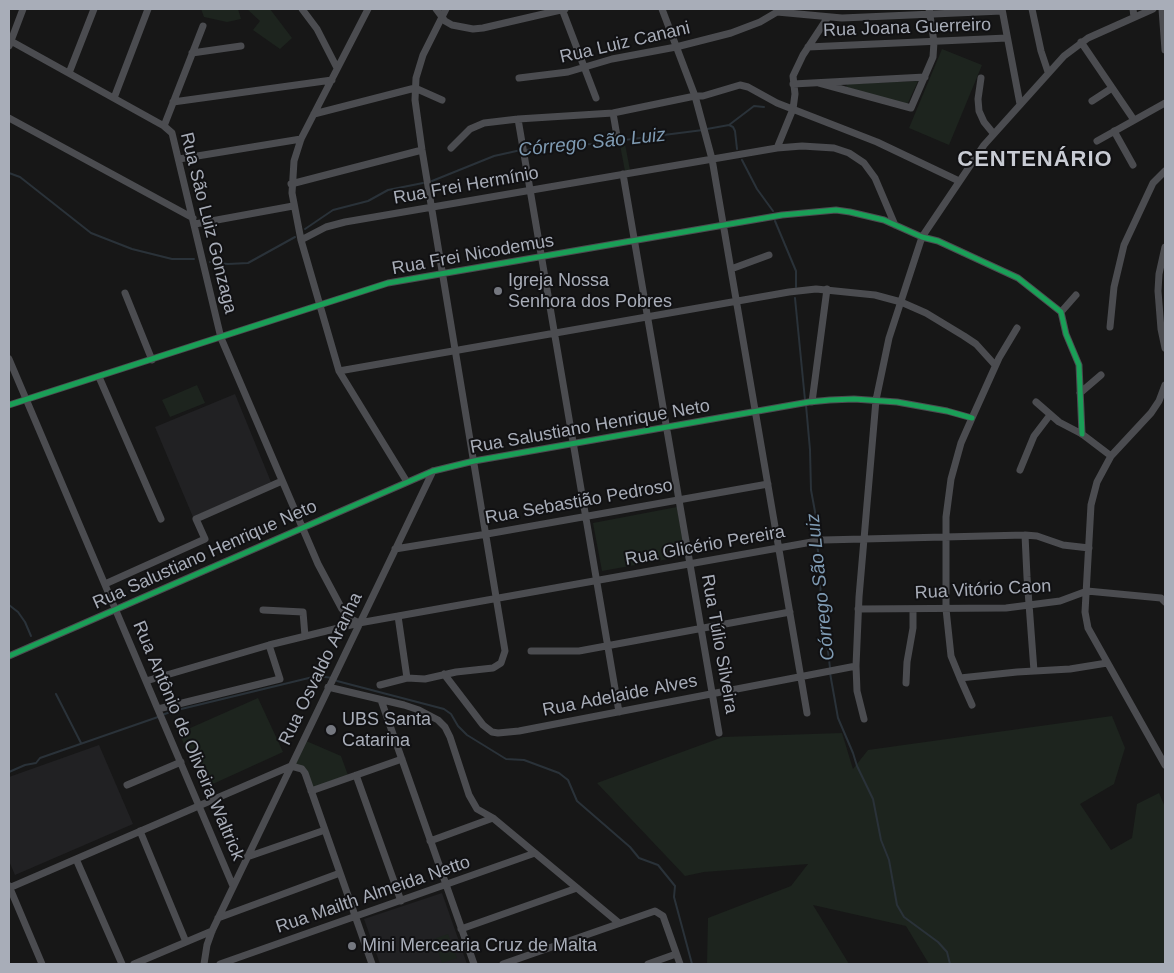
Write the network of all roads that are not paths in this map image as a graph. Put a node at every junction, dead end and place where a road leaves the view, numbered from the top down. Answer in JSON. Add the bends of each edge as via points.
{"nodes":[{"id":1,"x":23,"y":9,"type":"edge"},
{"id":2,"x":94,"y":9,"type":"edge"},
{"id":3,"x":148,"y":9,"type":"edge"},
{"id":4,"x":303,"y":9,"type":"edge"},
{"id":5,"x":368,"y":9,"type":"edge"},
{"id":6,"x":436,"y":9,"type":"edge"},
{"id":7,"x":446,"y":9,"type":"edge"},
{"id":8,"x":563,"y":9,"type":"edge"},
{"id":9,"x":662,"y":9,"type":"edge"},
{"id":10,"x":1032,"y":9,"type":"edge"},
{"id":11,"x":1133,"y":9,"type":"edge"},
{"id":12,"x":1153,"y":9,"type":"edge"},
{"id":13,"x":1162,"y":9,"type":"edge"},
{"id":14,"x":1002,"y":10,"type":"edge"},
{"id":15,"x":776,"y":11,"type":"edge"},
{"id":16,"x":929,"y":11,"type":"edge"},
{"id":17,"x":442,"y":17,"type":"junction"},
{"id":18,"x":828,"y":17,"type":"junction"},
{"id":19,"x":1134,"y":17,"type":"junction"},
{"id":20,"x":203,"y":26,"type":"dead end"},
{"id":21,"x":1007,"y":38,"type":"junction"},
{"id":22,"x":10,"y":42,"type":"edge"},
{"id":23,"x":934,"y":42,"type":"junction"},
{"id":24,"x":1081,"y":42,"type":"junction"},
{"id":25,"x":241,"y":46,"type":"dead end"},
{"id":26,"x":676,"y":47,"type":"junction"},
{"id":27,"x":808,"y":47,"type":"junction"},
{"id":28,"x":1165,"y":50,"type":"edge"},
{"id":29,"x":192,"y":53,"type":"junction"},
{"id":30,"x":337,"y":68,"type":"junction"},
{"id":31,"x":584,"y":68,"type":"junction"},
{"id":32,"x":1048,"y":72,"type":"junction"},
{"id":33,"x":69,"y":73,"type":"junction"},
{"id":34,"x":925,"y":77,"type":"junction"},
{"id":35,"x":519,"y":78,"type":"dead end"},
{"id":36,"x":981,"y":78,"type":"dead end"},
{"id":37,"x":332,"y":80,"type":"junction"},
{"id":38,"x":819,"y":83,"type":"junction"},
{"id":39,"x":793,"y":84,"type":"junction"},
{"id":40,"x":415,"y":88,"type":"junction"},
{"id":41,"x":1112,"y":88,"type":"junction"},
{"id":42,"x":694,"y":96,"type":"junction"},
{"id":43,"x":114,"y":98,"type":"junction"},
{"id":44,"x":596,"y":98,"type":"dead end"},
{"id":45,"x":442,"y":100,"type":"dead end"},
{"id":46,"x":1092,"y":101,"type":"dead end"},
{"id":47,"x":173,"y":102,"type":"junction"},
{"id":48,"x":1165,"y":103,"type":"edge"},
{"id":49,"x":1020,"y":104,"type":"junction"},
{"id":50,"x":793,"y":109,"type":"junction"},
{"id":51,"x":613,"y":112,"type":"junction"},
{"id":52,"x":314,"y":114,"type":"junction"},
{"id":53,"x":9,"y":118,"type":"edge"},
{"id":54,"x":518,"y":119,"type":"junction"},
{"id":55,"x":1134,"y":120,"type":"junction"},
{"id":56,"x":164,"y":126,"type":"junction"},
{"id":57,"x":1114,"y":131,"type":"junction"},
{"id":58,"x":993,"y":133,"type":"junction"},
{"id":59,"x":617,"y":136,"type":"dead end"},
{"id":60,"x":301,"y":139,"type":"junction"},
{"id":61,"x":1096,"y":141,"type":"dead end"},
{"id":62,"x":451,"y":148,"type":"dead end"},
{"id":63,"x":777,"y":148,"type":"junction"},
{"id":64,"x":422,"y":150,"type":"junction"},
{"id":65,"x":179,"y":159,"type":"junction"},
{"id":66,"x":712,"y":159,"type":"junction"},
{"id":67,"x":1133,"y":165,"type":"dead end"},
{"id":68,"x":1165,"y":171,"type":"edge"},
{"id":69,"x":623,"y":174,"type":"junction"},
{"id":70,"x":959,"y":181,"type":"junction"},
{"id":71,"x":292,"y":184,"type":"junction"},
{"id":72,"x":530,"y":190,"type":"junction"},
{"id":73,"x":293,"y":206,"type":"junction"},
{"id":74,"x":432,"y":207,"type":"junction"},
{"id":75,"x":194,"y":221,"type":"junction"},
{"id":76,"x":895,"y":224,"type":"junction"},
{"id":77,"x":723,"y":226,"type":"junction"},
{"id":78,"x":922,"y":237,"type":"junction"},
{"id":79,"x":301,"y":240,"type":"junction"},
{"id":80,"x":635,"y":240,"type":"junction"},
{"id":81,"x":1165,"y":247,"type":"edge"},
{"id":82,"x":768,"y":255,"type":"dead end"},
{"id":83,"x":542,"y":256,"type":"junction"},
{"id":84,"x":731,"y":270,"type":"junction"},
{"id":85,"x":444,"y":273,"type":"junction"},
{"id":86,"x":827,"y":289,"type":"junction"},
{"id":87,"x":125,"y":293,"type":"dead end"},
{"id":88,"x":1076,"y":295,"type":"dead end"},
{"id":89,"x":736,"y":302,"type":"junction"},
{"id":90,"x":901,"y":302,"type":"junction"},
{"id":91,"x":319,"y":305,"type":"junction"},
{"id":92,"x":1061,"y":312,"type":"junction"},
{"id":93,"x":648,"y":317,"type":"junction"},
{"id":94,"x":1110,"y":327,"type":"dead end"},
{"id":95,"x":1017,"y":328,"type":"dead end"},
{"id":96,"x":555,"y":333,"type":"junction"},
{"id":97,"x":221,"y":338,"type":"junction"},
{"id":98,"x":1165,"y":348,"type":"edge"},
{"id":99,"x":456,"y":350,"type":"junction"},
{"id":100,"x":9,"y":359,"type":"edge"},
{"id":101,"x":152,"y":360,"type":"junction"},
{"id":102,"x":996,"y":365,"type":"junction"},
{"id":103,"x":339,"y":371,"type":"junction"},
{"id":104,"x":1101,"y":375,"type":"dead end"},
{"id":105,"x":99,"y":376,"type":"junction"},
{"id":106,"x":1165,"y":385,"type":"edge"},
{"id":107,"x":1080,"y":393,"type":"junction"},
{"id":108,"x":26,"y":400,"type":"junction"},
{"id":109,"x":876,"y":400,"type":"junction"},
{"id":110,"x":811,"y":402,"type":"junction"},
{"id":111,"x":1036,"y":402,"type":"dead end"},
{"id":112,"x":9,"y":405,"type":"edge"},
{"id":113,"x":755,"y":412,"type":"junction"},
{"id":114,"x":1050,"y":415,"type":"junction"},
{"id":115,"x":972,"y":418,"type":"junction"},
{"id":116,"x":666,"y":427,"type":"junction"},
{"id":117,"x":1082,"y":434,"type":"junction"},
{"id":118,"x":574,"y":443,"type":"junction"},
{"id":119,"x":1111,"y":456,"type":"junction"},
{"id":120,"x":474,"y":461,"type":"junction"},
{"id":121,"x":1020,"y":470,"type":"dead end"},
{"id":122,"x":433,"y":471,"type":"junction"},
{"id":123,"x":282,"y":482,"type":"junction"},
{"id":124,"x":407,"y":482,"type":"junction"},
{"id":125,"x":768,"y":484,"type":"junction"},
{"id":126,"x":679,"y":499,"type":"junction"},
{"id":127,"x":586,"y":516,"type":"junction"},
{"id":128,"x":161,"y":519,"type":"dead end"},
{"id":129,"x":302,"y":528,"type":"junction"},
{"id":130,"x":487,"y":534,"type":"junction"},
{"id":131,"x":1025,"y":535,"type":"junction"},
{"id":132,"x":946,"y":536,"type":"junction"},
{"id":133,"x":864,"y":538,"type":"junction"},
{"id":134,"x":779,"y":548,"type":"junction"},
{"id":135,"x":1089,"y":548,"type":"junction"},
{"id":136,"x":395,"y":549,"type":"junction"},
{"id":137,"x":690,"y":564,"type":"junction"},
{"id":138,"x":597,"y":580,"type":"junction"},
{"id":139,"x":105,"y":584,"type":"junction"},
{"id":140,"x":1087,"y":591,"type":"junction"},
{"id":141,"x":497,"y":598,"type":"junction"},
{"id":142,"x":1165,"y":602,"type":"edge"},
{"id":143,"x":1029,"y":606,"type":"junction"},
{"id":144,"x":116,"y":609,"type":"junction"},
{"id":145,"x":858,"y":609,"type":"junction"},
{"id":146,"x":946,"y":609,"type":"junction"},
{"id":147,"x":263,"y":610,"type":"dead end"},
{"id":148,"x":913,"y":610,"type":"junction"},
{"id":149,"x":790,"y":612,"type":"junction"},
{"id":150,"x":398,"y":616,"type":"junction"},
{"id":151,"x":359,"y":623,"type":"junction"},
{"id":152,"x":701,"y":628,"type":"junction"},
{"id":153,"x":305,"y":636,"type":"junction"},
{"id":154,"x":269,"y":645,"type":"junction"},
{"id":155,"x":608,"y":646,"type":"junction"},
{"id":156,"x":531,"y":651,"type":"dead end"},
{"id":157,"x":9,"y":656,"type":"edge"},
{"id":158,"x":1107,"y":663,"type":"junction"},
{"id":159,"x":856,"y":666,"type":"junction"},
{"id":160,"x":1034,"y":670,"type":"junction"},
{"id":161,"x":444,"y":674,"type":"junction"},
{"id":162,"x":801,"y":676,"type":"junction"},
{"id":163,"x":406,"y":678,"type":"junction"},
{"id":164,"x":960,"y":678,"type":"junction"},
{"id":165,"x":146,"y":681,"type":"junction"},
{"id":166,"x":906,"y":683,"type":"dead end"},
{"id":167,"x":329,"y":685,"type":"junction"},
{"id":168,"x":380,"y":685,"type":"dead end"},
{"id":169,"x":712,"y":694,"type":"junction"},
{"id":170,"x":381,"y":700,"type":"junction"},
{"id":171,"x":972,"y":705,"type":"dead end"},
{"id":172,"x":159,"y":711,"type":"junction"},
{"id":173,"x":619,"y":712,"type":"junction"},
{"id":174,"x":807,"y":713,"type":"dead end"},
{"id":175,"x":864,"y":719,"type":"dead end"},
{"id":176,"x":719,"y":734,"type":"dead end"},
{"id":177,"x":402,"y":759,"type":"junction"},
{"id":178,"x":181,"y":762,"type":"junction"},
{"id":179,"x":1165,"y":765,"type":"edge"},
{"id":180,"x":292,"y":766,"type":"junction"},
{"id":181,"x":356,"y":775,"type":"junction"},
{"id":182,"x":127,"y":785,"type":"dead end"},
{"id":183,"x":311,"y":791,"type":"junction"},
{"id":184,"x":199,"y":806,"type":"junction"},
{"id":185,"x":493,"y":818,"type":"junction"},
{"id":186,"x":325,"y":830,"type":"junction"},
{"id":187,"x":140,"y":831,"type":"junction"},
{"id":188,"x":430,"y":841,"type":"junction"},
{"id":189,"x":535,"y":854,"type":"junction"},
{"id":190,"x":247,"y":857,"type":"junction"},
{"id":191,"x":76,"y":859,"type":"junction"},
{"id":192,"x":340,"y":873,"type":"junction"},
{"id":193,"x":446,"y":885,"type":"junction"},
{"id":194,"x":233,"y":886,"type":"junction"},
{"id":195,"x":9,"y":887,"type":"edge"},
{"id":196,"x":577,"y":888,"type":"junction"},
{"id":197,"x":401,"y":901,"type":"junction"},
{"id":198,"x":355,"y":917,"type":"junction"},
{"id":199,"x":218,"y":918,"type":"junction"},
{"id":200,"x":619,"y":923,"type":"junction"},
{"id":201,"x":461,"y":929,"type":"junction"},
{"id":202,"x":212,"y":931,"type":"junction"},
{"id":203,"x":186,"y":942,"type":"junction"},
{"id":204,"x":676,"y":954,"type":"junction"},
{"id":205,"x":372,"y":963,"type":"edge"},
{"id":206,"x":42,"y":964,"type":"edge"},
{"id":207,"x":122,"y":964,"type":"edge"},
{"id":208,"x":134,"y":964,"type":"edge"},
{"id":209,"x":204,"y":964,"type":"edge"},
{"id":210,"x":220,"y":964,"type":"edge"},
{"id":211,"x":363,"y":964,"type":"edge"},
{"id":212,"x":474,"y":964,"type":"edge"},
{"id":213,"x":502,"y":964,"type":"edge"},
{"id":214,"x":648,"y":964,"type":"edge"},
{"id":215,"x":680,"y":964,"type":"edge"}],
"edges":[{"from":1,"to":22,"type":"street"},
{"from":2,"to":33,"type":"street"},
{"from":3,"to":43,"type":"street"},
{"from":4,"to":30,"type":"street"},
{"from":5,"to":30,"type":"street"},
{"from":6,"to":17,"type":"street"},
{"from":7,"to":17,"type":"street"},
{"from":8,"to":17,"type":"street","via":[[473,29],[452,25]]},
{"from":8,"to":31,"type":"street"},
{"from":9,"to":26,"type":"street"},
{"from":10,"to":32,"type":"street"},
{"from":11,"to":19,"type":"street"},
{"from":12,"to":19,"type":"street"},
{"from":13,"to":28,"type":"street"},
{"from":14,"to":16,"type":"street","name":"Rua Luiz Canani"},
{"from":14,"to":21,"type":"street"},
{"from":15,"to":18,"type":"street","name":"Rua Luiz Canani"},
{"from":15,"to":26,"type":"street","name":"Rua Luiz Canani","via":[[746,29]]},
{"from":16,"to":18,"type":"street","name":"Rua Luiz Canani"},
{"from":16,"to":23,"type":"street"},
{"from":17,"to":40,"type":"street","via":[[423,55]]},
{"from":18,"to":27,"type":"street"},
{"from":19,"to":24,"type":"street"},
{"from":20,"to":29,"type":"street"},
{"from":21,"to":23,"type":"street","name":"Rua Joana Guerreiro"},
{"from":21,"to":49,"type":"street"},
{"from":22,"to":33,"type":"street","name":"Rua São Luiz Gonzaga"},
{"from":23,"to":27,"type":"street","name":"Rua Joana Guerreiro"},
{"from":23,"to":34,"type":"street","via":[[933,57]]},
{"from":24,"to":32,"type":"street"},
{"from":24,"to":41,"type":"street"},
{"from":25,"to":29,"type":"street"},
{"from":26,"to":31,"type":"street","name":"Rua Luiz Canani","via":[[612,58]]},
{"from":26,"to":42,"type":"street"},
{"from":27,"to":39,"type":"street","via":[[793,76]]},
{"from":29,"to":47,"type":"street"},
{"from":30,"to":37,"type":"street"},
{"from":31,"to":35,"type":"street","name":"Rua Luiz Canani"},
{"from":31,"to":44,"type":"street"},
{"from":32,"to":49,"type":"street"},
{"from":33,"to":43,"type":"street","name":"Rua São Luiz Gonzaga"},
{"from":34,"to":38,"type":"street"},
{"from":34,"to":38,"type":"street","via":[[911,108]]},
{"from":36,"to":58,"type":"street","via":[[978,111]]},
{"from":37,"to":47,"type":"street"},
{"from":37,"to":52,"type":"street"},
{"from":38,"to":39,"type":"street"},
{"from":39,"to":50,"type":"street"},
{"from":40,"to":45,"type":"street"},
{"from":40,"to":52,"type":"street"},
{"from":40,"to":64,"type":"street"},
{"from":41,"to":46,"type":"street"},
{"from":41,"to":55,"type":"street"},
{"from":42,"to":50,"type":"street","via":[[740,85]]},
{"from":42,"to":51,"type":"street"},
{"from":42,"to":66,"type":"street"},
{"from":43,"to":56,"type":"street","name":"Rua São Luiz Gonzaga"},
{"from":47,"to":56,"type":"street"},
{"from":48,"to":55,"type":"street"},
{"from":49,"to":58,"type":"street"},
{"from":50,"to":63,"type":"street"},
{"from":50,"to":70,"type":"street","via":[[867,138]]},
{"from":51,"to":54,"type":"street"},
{"from":51,"to":59,"type":"street"},
{"from":52,"to":60,"type":"street"},
{"from":53,"to":75,"type":"street"},
{"from":54,"to":62,"type":"street","via":[[476,126]]},
{"from":54,"to":72,"type":"street"},
{"from":55,"to":57,"type":"street"},
{"from":56,"to":65,"type":"street","name":"Rua São Luiz Gonzaga","via":[[172,133]]},
{"from":57,"to":61,"type":"street"},
{"from":57,"to":67,"type":"street"},
{"from":58,"to":70,"type":"street"},
{"from":60,"to":65,"type":"street"},
{"from":60,"to":71,"type":"street"},
{"from":63,"to":66,"type":"street","name":"Rua Frei Hermínio"},
{"from":63,"to":76,"type":"street","name":"Rua Frei Hermínio","via":[[829,147],[849,153],[870,169],[876,178]]},
{"from":64,"to":71,"type":"street"},
{"from":64,"to":74,"type":"street"},
{"from":65,"to":75,"type":"street","name":"Rua São Luiz Gonzaga"},
{"from":66,"to":69,"type":"street","name":"Rua Frei Hermínio"},
{"from":66,"to":77,"type":"street"},
{"from":68,"to":94,"type":"street","via":[[1153,183],[1124,245],[1114,287]]},
{"from":69,"to":72,"type":"street","name":"Rua Frei Hermínio"},
{"from":69,"to":80,"type":"street","name":"Rua Túlio Silveira"},
{"from":70,"to":78,"type":"street"},
{"from":71,"to":73,"type":"street"},
{"from":72,"to":74,"type":"street","name":"Rua Frei Hermínio"},
{"from":72,"to":83,"type":"street"},
{"from":73,"to":75,"type":"street"},
{"from":73,"to":79,"type":"street"},
{"from":74,"to":79,"type":"street","name":"Rua Frei Hermínio","via":[[336,224]]},
{"from":74,"to":85,"type":"street"},
{"from":75,"to":97,"type":"street","name":"Rua São Luiz Gonzaga"},
{"from":76,"to":77,"type":"street","name":"Rua Frei Nicodemus","via":[[850,212],[822,210]]},
{"from":76,"to":78,"type":"street","name":"Rua Frei Nicodemus"},
{"from":77,"to":80,"type":"street","name":"Rua Frei Nicodemus"},
{"from":77,"to":84,"type":"street"},
{"from":78,"to":90,"type":"street"},
{"from":78,"to":92,"type":"street","name":"Rua Frei Nicodemus","via":[[1008,273]]},
{"from":79,"to":91,"type":"street"},
{"from":80,"to":83,"type":"street","name":"Rua Frei Nicodemus"},
{"from":80,"to":93,"type":"street","name":"Rua Túlio Silveira"},
{"from":81,"to":98,"type":"street","via":[[1158,292]]},
{"from":82,"to":84,"type":"street"},
{"from":83,"to":85,"type":"street","name":"Rua Frei Nicodemus"},
{"from":83,"to":96,"type":"street"},
{"from":84,"to":89,"type":"street"},
{"from":85,"to":91,"type":"street","name":"Rua Frei Nicodemus","via":[[388,283]]},
{"from":85,"to":99,"type":"street"},
{"from":86,"to":89,"type":"street","via":[[801,290]]},
{"from":86,"to":90,"type":"street"},
{"from":86,"to":110,"type":"street"},
{"from":87,"to":101,"type":"street"},
{"from":88,"to":92,"type":"street"},
{"from":89,"to":93,"type":"street"},
{"from":89,"to":113,"type":"street"},
{"from":90,"to":102,"type":"street","via":[[954,328],[976,344]]},
{"from":90,"to":109,"type":"street"},
{"from":91,"to":97,"type":"street","name":"Rua Frei Nicodemus"},
{"from":91,"to":103,"type":"street"},
{"from":92,"to":107,"type":"street","via":[[1078,362]]},
{"from":93,"to":96,"type":"street"},
{"from":93,"to":116,"type":"street","name":"Rua Túlio Silveira"},
{"from":95,"to":102,"type":"street"},
{"from":96,"to":99,"type":"street"},
{"from":96,"to":118,"type":"street"},
{"from":97,"to":101,"type":"street","name":"Rua Frei Nicodemus"},
{"from":97,"to":123,"type":"street","name":"Rua São Luiz Gonzaga"},
{"from":99,"to":103,"type":"street"},
{"from":99,"to":120,"type":"street"},
{"from":100,"to":108,"type":"street","name":"Rua Antônio de Oliveira Waltrick"},
{"from":101,"to":105,"type":"street","name":"Rua Frei Nicodemus"},
{"from":102,"to":115,"type":"street"},
{"from":103,"to":124,"type":"street"},
{"from":104,"to":107,"type":"street"},
{"from":105,"to":108,"type":"street","name":"Rua Frei Nicodemus"},
{"from":105,"to":128,"type":"street"},
{"from":106,"to":119,"type":"street","via":[[1151,413]]},
{"from":107,"to":117,"type":"street"},
{"from":108,"to":112,"type":"street","name":"Rua Frei Nicodemus"},
{"from":108,"to":139,"type":"street","name":"Rua Antônio de Oliveira Waltrick"},
{"from":109,"to":110,"type":"street","name":"Rua Salustiano Henrique Neto"},
{"from":109,"to":115,"type":"street","name":"Rua Salustiano Henrique Neto","via":[[919,405]]},
{"from":109,"to":133,"type":"street"},
{"from":110,"to":113,"type":"street","name":"Rua Salustiano Henrique Neto"},
{"from":111,"to":114,"type":"street"},
{"from":113,"to":116,"type":"street","name":"Rua Salustiano Henrique Neto"},
{"from":113,"to":125,"type":"street"},
{"from":114,"to":117,"type":"street"},
{"from":114,"to":121,"type":"street","via":[[1034,436]]},
{"from":115,"to":132,"type":"street","via":[[951,479]]},
{"from":116,"to":118,"type":"street","name":"Rua Salustiano Henrique Neto"},
{"from":116,"to":126,"type":"street","name":"Rua Túlio Silveira"},
{"from":117,"to":119,"type":"street"},
{"from":118,"to":120,"type":"street","name":"Rua Salustiano Henrique Neto"},
{"from":118,"to":127,"type":"street"},
{"from":119,"to":135,"type":"street","via":[[1093,494]]},
{"from":120,"to":122,"type":"street","name":"Rua Salustiano Henrique Neto"},
{"from":120,"to":130,"type":"street"},
{"from":122,"to":124,"type":"street","name":"Rua Salustiano Henrique Neto"},
{"from":122,"to":136,"type":"street","name":"Rua Osvaldo Aranha"},
{"from":123,"to":129,"type":"street","name":"Rua São Luiz Gonzaga"},
{"from":123,"to":139,"type":"street","via":[[196,519],[205,539]]},
{"from":124,"to":129,"type":"street","name":"Rua Salustiano Henrique Neto"},
{"from":125,"to":126,"type":"street","name":"Rua Sebastião Pedroso"},
{"from":125,"to":134,"type":"street"},
{"from":126,"to":127,"type":"street","name":"Rua Sebastião Pedroso"},
{"from":126,"to":137,"type":"street","name":"Rua Túlio Silveira"},
{"from":127,"to":130,"type":"street","name":"Rua Sebastião Pedroso"},
{"from":127,"to":138,"type":"street"},
{"from":129,"to":144,"type":"street","name":"Rua Salustiano Henrique Neto"},
{"from":129,"to":151,"type":"street","name":"Rua São Luiz Gonzaga","via":[[342,609]]},
{"from":130,"to":136,"type":"street","name":"Rua Sebastião Pedroso"},
{"from":130,"to":141,"type":"street"},
{"from":131,"to":132,"type":"street","name":"Rua Glicério Pereira"},
{"from":131,"to":135,"type":"street","name":"Rua Glicério Pereira"},
{"from":131,"to":143,"type":"street"},
{"from":132,"to":133,"type":"street","name":"Rua Glicério Pereira"},
{"from":132,"to":146,"type":"street"},
{"from":133,"to":134,"type":"street","name":"Rua Glicério Pereira","via":[[823,540]]},
{"from":133,"to":145,"type":"street"},
{"from":134,"to":137,"type":"street","name":"Rua Glicério Pereira"},
{"from":134,"to":149,"type":"street"},
{"from":135,"to":140,"type":"street"},
{"from":136,"to":151,"type":"street","name":"Rua Osvaldo Aranha"},
{"from":137,"to":138,"type":"street","name":"Rua Glicério Pereira"},
{"from":137,"to":152,"type":"street","name":"Rua Túlio Silveira"},
{"from":138,"to":141,"type":"street","name":"Rua Glicério Pereira"},
{"from":138,"to":155,"type":"street"},
{"from":139,"to":144,"type":"street","name":"Rua Antônio de Oliveira Waltrick"},
{"from":140,"to":142,"type":"street","name":"Rua Vitório Caon","via":[[1155,597]]},
{"from":140,"to":143,"type":"street","name":"Rua Vitório Caon","via":[[1060,601]]},
{"from":140,"to":158,"type":"street","via":[[1085,612],[1088,628]]},
{"from":141,"to":150,"type":"street","name":"Rua Glicério Pereira"},
{"from":141,"to":161,"type":"street","via":[[505,647],[501,663],[486,670]]},
{"from":143,"to":146,"type":"street","name":"Rua Vitório Caon"},
{"from":143,"to":160,"type":"street"},
{"from":144,"to":157,"type":"street","name":"Rua Salustiano Henrique Neto"},
{"from":144,"to":165,"type":"street","name":"Rua Antônio de Oliveira Waltrick"},
{"from":145,"to":148,"type":"street","name":"Rua Vitório Caon"},
{"from":145,"to":159,"type":"street"},
{"from":146,"to":148,"type":"street","name":"Rua Vitório Caon"},
{"from":146,"to":164,"type":"street","via":[[951,656]]},
{"from":147,"to":153,"type":"street","via":[[303,612]]},
{"from":148,"to":166,"type":"street"},
{"from":149,"to":152,"type":"street"},
{"from":149,"to":162,"type":"street"},
{"from":150,"to":151,"type":"street","name":"Rua Glicério Pereira"},
{"from":150,"to":163,"type":"street"},
{"from":151,"to":153,"type":"street","name":"Rua Glicério Pereira"},
{"from":151,"to":167,"type":"street","name":"Rua Osvaldo Aranha"},
{"from":152,"to":155,"type":"street"},
{"from":152,"to":169,"type":"street","name":"Rua Túlio Silveira"},
{"from":153,"to":154,"type":"street","name":"Rua Glicério Pereira"},
{"from":154,"to":165,"type":"street","name":"Rua Glicério Pereira"},
{"from":154,"to":172,"type":"street","via":[[280,679]]},
{"from":155,"to":156,"type":"street","via":[[574,651]]},
{"from":155,"to":173,"type":"street"},
{"from":158,"to":160,"type":"street"},
{"from":158,"to":179,"type":"street"},
{"from":159,"to":162,"type":"street","name":"Rua Adelaide Alves"},
{"from":159,"to":175,"type":"street","via":[[857,691]]},
{"from":160,"to":164,"type":"street"},
{"from":161,"to":163,"type":"street","via":[[425,679]]},
{"from":161,"to":173,"type":"street","name":"Rua Adelaide Alves","via":[[492,732],[519,731]]},
{"from":162,"to":169,"type":"street","name":"Rua Adelaide Alves"},
{"from":162,"to":174,"type":"street"},
{"from":163,"to":168,"type":"street"},
{"from":164,"to":171,"type":"street"},
{"from":165,"to":172,"type":"street","name":"Rua Antônio de Oliveira Waltrick"},
{"from":167,"to":170,"type":"street"},
{"from":167,"to":180,"type":"street","name":"Rua Osvaldo Aranha"},
{"from":169,"to":173,"type":"street","name":"Rua Adelaide Alves"},
{"from":169,"to":176,"type":"street","name":"Rua Túlio Silveira"},
{"from":170,"to":177,"type":"street"},
{"from":170,"to":185,"type":"street","via":[[419,710],[445,727],[472,802]]},
{"from":172,"to":178,"type":"street","name":"Rua Antônio de Oliveira Waltrick"},
{"from":177,"to":181,"type":"street"},
{"from":177,"to":188,"type":"street"},
{"from":178,"to":182,"type":"street"},
{"from":178,"to":184,"type":"street","name":"Rua Antônio de Oliveira Waltrick"},
{"from":180,"to":183,"type":"street","via":[[302,769]]},
{"from":180,"to":184,"type":"street","name":"Rua Osvaldo Aranha"},
{"from":180,"to":190,"type":"street"},
{"from":181,"to":183,"type":"street"},
{"from":181,"to":197,"type":"street"},
{"from":183,"to":186,"type":"street"},
{"from":184,"to":187,"type":"street","name":"Rua Osvaldo Aranha"},
{"from":184,"to":194,"type":"street","name":"Rua Antônio de Oliveira Waltrick"},
{"from":185,"to":188,"type":"street"},
{"from":185,"to":189,"type":"street"},
{"from":186,"to":190,"type":"street"},
{"from":186,"to":192,"type":"street"},
{"from":187,"to":191,"type":"street","name":"Rua Osvaldo Aranha"},
{"from":187,"to":203,"type":"street"},
{"from":188,"to":193,"type":"street"},
{"from":189,"to":193,"type":"street","name":"Rua Mailth Almeida Netto"},
{"from":189,"to":196,"type":"street"},
{"from":190,"to":194,"type":"street"},
{"from":191,"to":195,"type":"street","name":"Rua Osvaldo Aranha"},
{"from":191,"to":207,"type":"street"},
{"from":192,"to":198,"type":"street"},
{"from":192,"to":199,"type":"street"},
{"from":193,"to":197,"type":"street","name":"Rua Mailth Almeida Netto"},
{"from":193,"to":201,"type":"street"},
{"from":194,"to":199,"type":"street"},
{"from":195,"to":206,"type":"street"},
{"from":196,"to":200,"type":"street"},
{"from":196,"to":201,"type":"street"},
{"from":197,"to":198,"type":"street","name":"Rua Mailth Almeida Netto"},
{"from":198,"to":205,"type":"street"},
{"from":198,"to":210,"type":"street","name":"Rua Mailth Almeida Netto"},
{"from":199,"to":202,"type":"street"},
{"from":200,"to":204,"type":"street","via":[[658,912],[663,916]]},
{"from":200,"to":213,"type":"street"},
{"from":201,"to":212,"type":"street"},
{"from":202,"to":203,"type":"street"},
{"from":202,"to":209,"type":"street"},
{"from":203,"to":208,"type":"street"},
{"from":204,"to":214,"type":"street"},
{"from":204,"to":215,"type":"street"},
{"from":205,"to":211,"type":"street"}]}
